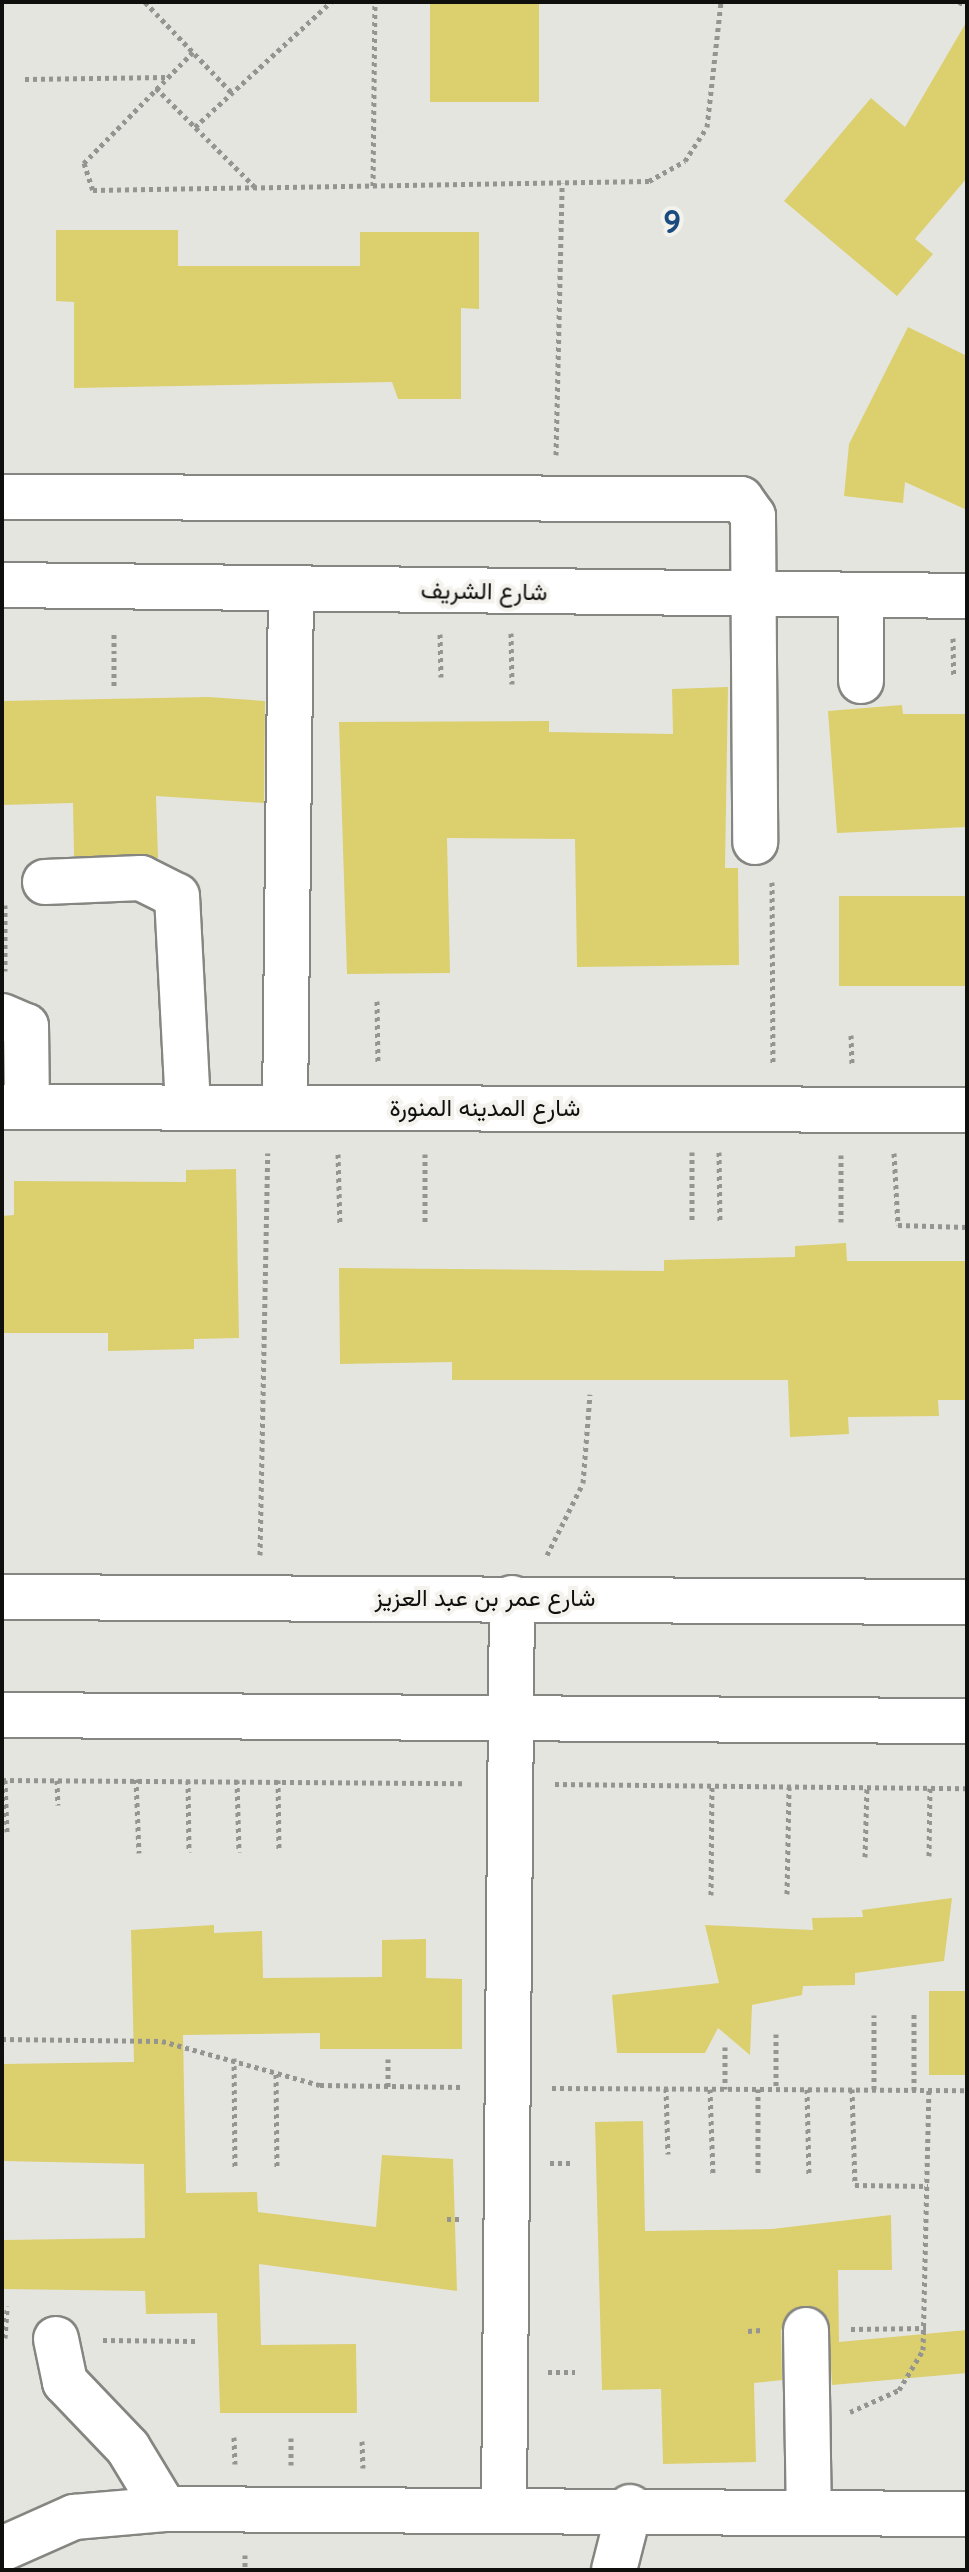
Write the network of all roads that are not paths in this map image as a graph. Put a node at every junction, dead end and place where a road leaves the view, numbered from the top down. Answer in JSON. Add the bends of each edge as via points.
{"nodes":[{"id":1,"x":2,"y":497,"type":"edge"},
{"id":2,"x":2,"y":585,"type":"edge"},
{"id":3,"x":291,"y":589,"type":"junction"},
{"id":4,"x":753,"y":594,"type":"junction"},
{"id":5,"x":861,"y":595,"type":"junction"},
{"id":6,"x":967,"y":596,"type":"edge"},
{"id":7,"x":861,"y":681,"type":"dead end"},
{"id":8,"x":755,"y":842,"type":"road end"},
{"id":9,"x":25,"y":887,"type":"road end"},
{"id":10,"x":4,"y":1016,"type":"edge"},
{"id":11,"x":14,"y":1107,"type":"edge"},
{"id":12,"x":188,"y":1108,"type":"junction"},
{"id":13,"x":277,"y":1108,"type":"junction"},
{"id":14,"x":967,"y":1110,"type":"edge"},
{"id":15,"x":2,"y":1597,"type":"edge"},
{"id":16,"x":512,"y":1598,"type":"junction"},
{"id":17,"x":967,"y":1602,"type":"edge"},
{"id":18,"x":2,"y":1715,"type":"edge"},
{"id":19,"x":511,"y":1717,"type":"junction"},
{"id":20,"x":967,"y":1721,"type":"edge"},
{"id":21,"x":806,"y":2330,"type":"dead end"},
{"id":22,"x":56,"y":2339,"type":"dead end"},
{"id":23,"x":630,"y":2507,"type":"junction"},
{"id":24,"x":504,"y":2508,"type":"junction"},
{"id":25,"x":165,"y":2509,"type":"junction"},
{"id":26,"x":809,"y":2511,"type":"junction"},
{"id":27,"x":967,"y":2514,"type":"edge"},
{"id":28,"x":2,"y":2549,"type":"edge"},
{"id":29,"x":614,"y":2570,"type":"edge"}],
"edges":[{"from":1,"to":4,"type":"street","via":[[741,499],[753,516]]},
{"from":2,"to":3,"type":"street","name":"شارع الشريف"},
{"from":3,"to":4,"type":"street","name":"شارع الشريف"},
{"from":3,"to":13,"type":"street"},
{"from":4,"to":5,"type":"street","name":"شارع الشريف"},
{"from":4,"to":8,"type":"street"},
{"from":5,"to":6,"type":"street","name":"شارع الشريف"},
{"from":5,"to":7,"type":"street"},
{"from":9,"to":12,"type":"street","via":[[155,880],[177,896]]},
{"from":10,"to":11,"type":"street","via":[[26,1026]]},
{"from":11,"to":12,"type":"street","name":"شارع المدينه المنورة"},
{"from":12,"to":13,"type":"street","name":"شارع المدينه المنورة"},
{"from":13,"to":14,"type":"street","name":"شارع المدينه المنورة"},
{"from":15,"to":16,"type":"street","name":"شارع عمر بن عبد العزيز"},
{"from":16,"to":17,"type":"street","name":"شارع عمر بن عبد العزيز"},
{"from":16,"to":19,"type":"street"},
{"from":18,"to":19,"type":"street"},
{"from":19,"to":20,"type":"street"},
{"from":19,"to":24,"type":"street"},
{"from":21,"to":26,"type":"street"},
{"from":22,"to":25,"type":"street","via":[[65,2382],[128,2448]]},
{"from":23,"to":24,"type":"street"},
{"from":23,"to":26,"type":"street"},
{"from":23,"to":29,"type":"street"},
{"from":24,"to":25,"type":"street"},
{"from":25,"to":28,"type":"street","via":[[74,2517]]},
{"from":26,"to":27,"type":"street"}]}
